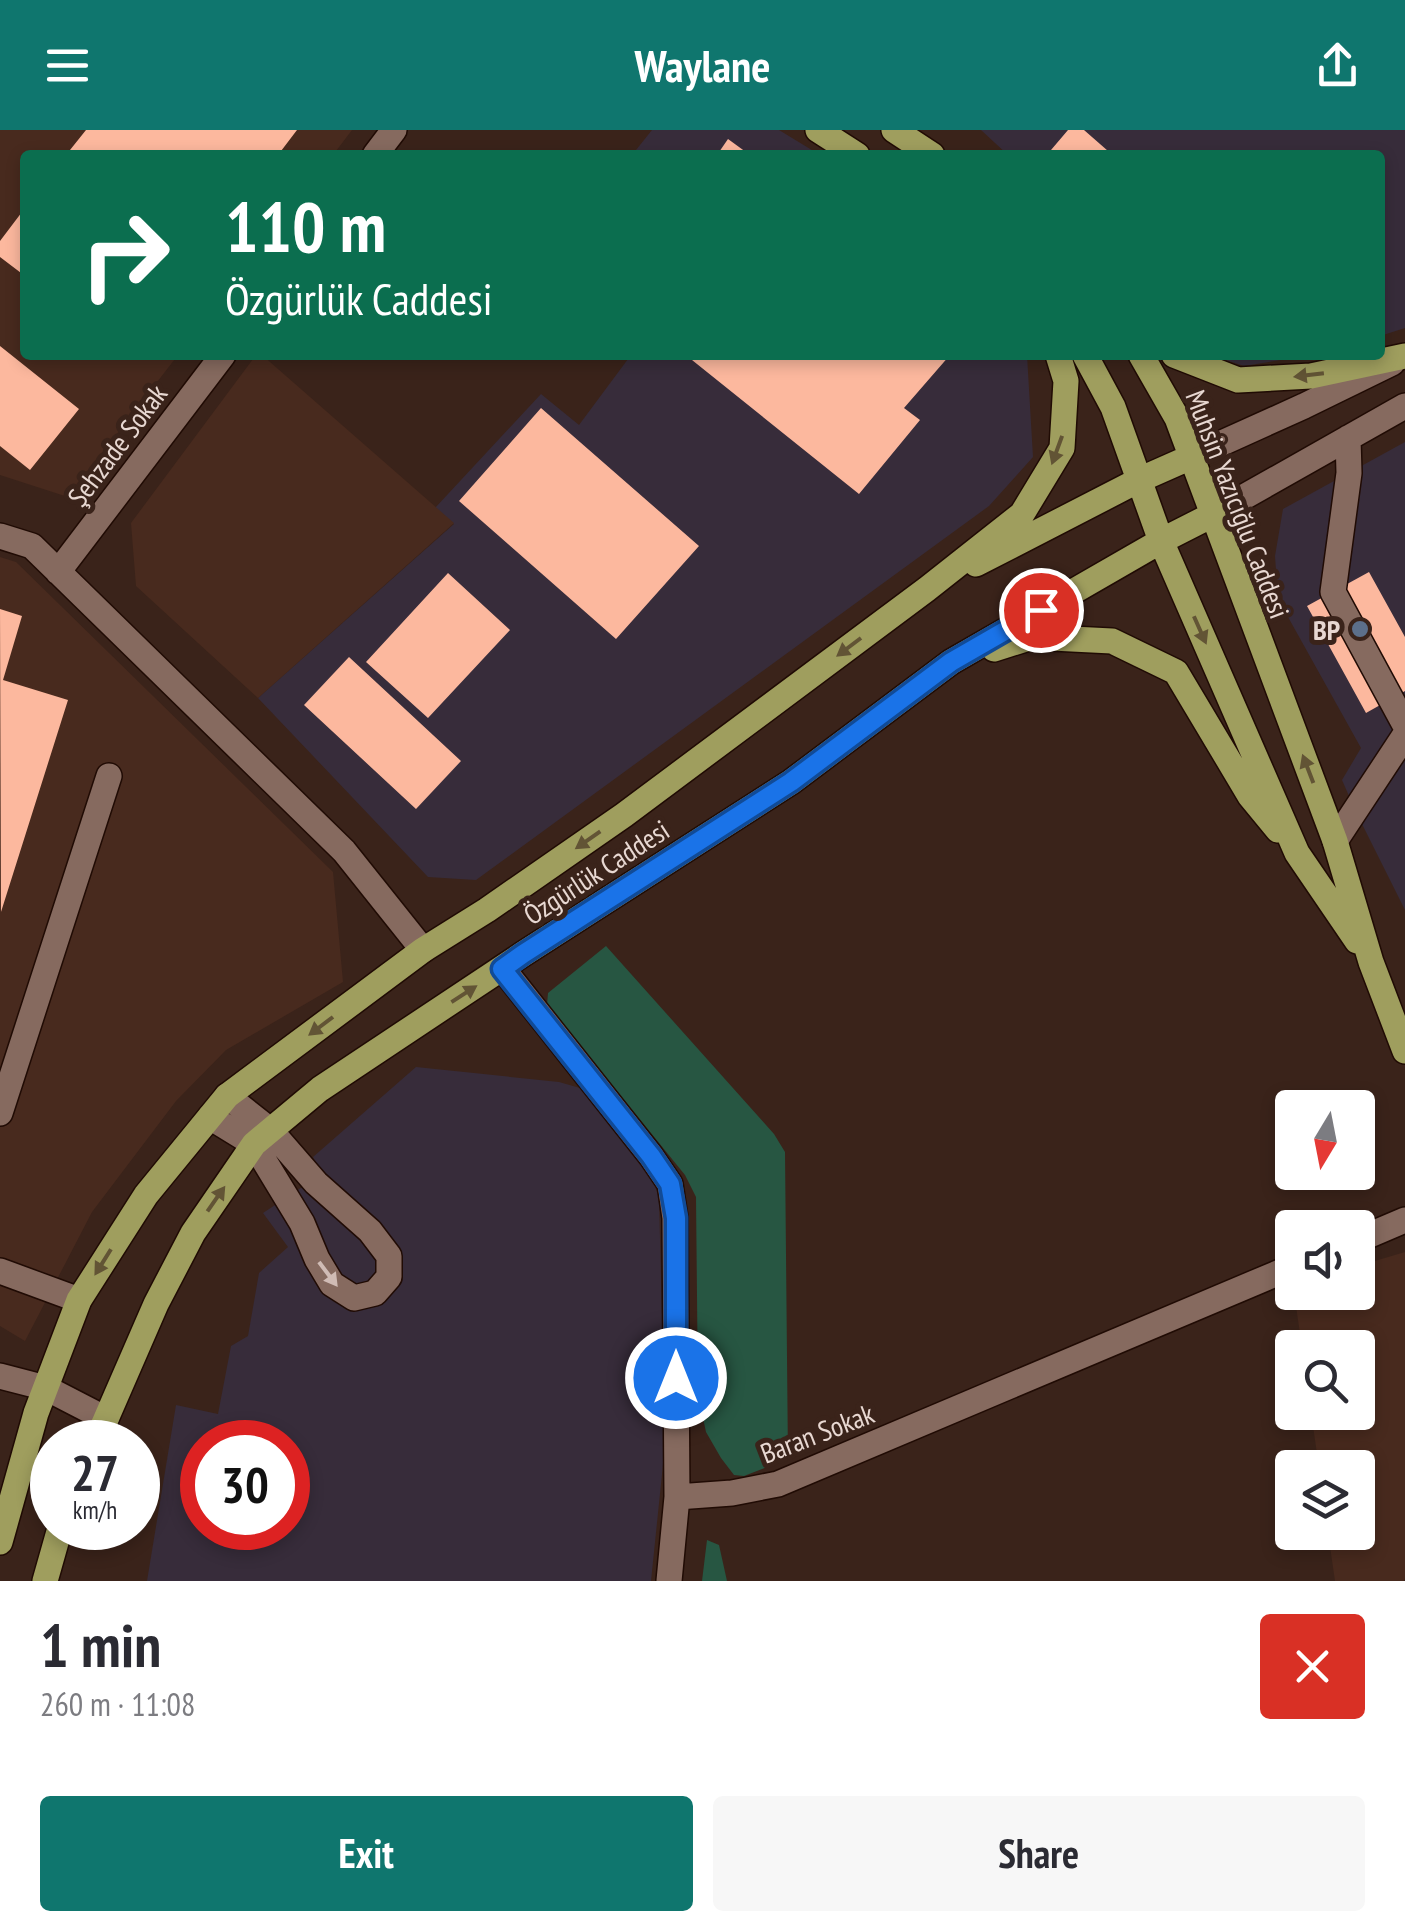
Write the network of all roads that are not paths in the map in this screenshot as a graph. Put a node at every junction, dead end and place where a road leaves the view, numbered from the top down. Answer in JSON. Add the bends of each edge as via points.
{"nodes":[{"id":1,"x":394,"y":130,"type":"edge"},
{"id":2,"x":818,"y":130,"type":"edge"},
{"id":3,"x":894,"y":130,"type":"edge"},
{"id":4,"x":379,"y":150,"type":"edge"},
{"id":5,"x":849,"y":150,"type":"edge"},
{"id":6,"x":924,"y":150,"type":"edge"},
{"id":7,"x":1405,"y":356,"type":"edge"},
{"id":8,"x":219,"y":360,"type":"edge"},
{"id":9,"x":1060,"y":360,"type":"edge"},
{"id":10,"x":1088,"y":360,"type":"edge"},
{"id":11,"x":1144,"y":360,"type":"edge"},
{"id":12,"x":1187,"y":360,"type":"edge"},
{"id":13,"x":1405,"y":406,"type":"edge"},
{"id":14,"x":1348,"y":438,"type":"junction"},
{"id":15,"x":1191,"y":457,"type":"junction"},
{"id":16,"x":1139,"y":480,"type":"junction"},
{"id":17,"x":1212,"y":515,"type":"junction"},
{"id":18,"x":0,"y":536,"type":"edge"},
{"id":19,"x":1161,"y":541,"type":"junction"},
{"id":20,"x":58,"y":572,"type":"junction"},
{"id":21,"x":927,"y":589,"type":"junction"},
{"id":22,"x":951,"y":662,"type":"junction"},
{"id":23,"x":1405,"y":725,"type":"edge"},
{"id":24,"x":1405,"y":735,"type":"edge"},
{"id":25,"x":109,"y":776,"type":"dead end"},
{"id":26,"x":1335,"y":841,"type":"junction"},
{"id":27,"x":1297,"y":853,"type":"junction"},
{"id":28,"x":423,"y":950,"type":"junction"},
{"id":29,"x":1371,"y":962,"type":"junction"},
{"id":30,"x":502,"y":969,"type":"junction"},
{"id":31,"x":1405,"y":1020,"type":"edge"},
{"id":32,"x":1405,"y":1051,"type":"edge"},
{"id":33,"x":218,"y":1107,"type":"junction"},
{"id":34,"x":0,"y":1114,"type":"edge"},
{"id":35,"x":262,"y":1137,"type":"junction"},
{"id":36,"x":1405,"y":1220,"type":"edge"},
{"id":37,"x":1375,"y":1233,"type":"edge"},
{"id":38,"x":0,"y":1272,"type":"edge"},
{"id":39,"x":1275,"y":1275,"type":"edge"},
{"id":40,"x":80,"y":1300,"type":"junction"},
{"id":41,"x":0,"y":1376,"type":"edge"},
{"id":42,"x":46,"y":1388,"type":"junction"},
{"id":43,"x":87,"y":1420,"type":"edge"},
{"id":44,"x":106,"y":1420,"type":"edge"},
{"id":45,"x":678,"y":1497,"type":"junction"},
{"id":46,"x":0,"y":1542,"type":"edge"},
{"id":47,"x":53,"y":1550,"type":"edge"},
{"id":48,"x":44,"y":1581,"type":"edge"},
{"id":49,"x":669,"y":1581,"type":"edge"}],
"edges":[{"from":1,"to":4,"type":"street"},
{"from":2,"to":5,"type":"main road"},
{"from":3,"to":6,"type":"main road"},
{"from":7,"to":12,"type":"main road","one_way":true,"via":[[1311,376],[1238,380]]},
{"from":7,"to":15,"type":"street"},
{"from":8,"to":20,"type":"street","name":"Şehzade Sokak"},
{"from":9,"to":21,"type":"main road","one_way":true,"via":[[1066,381],[1062,448],[1022,514]]},
{"from":10,"to":16,"type":"main road"},
{"from":11,"to":15,"type":"main road","name":"Muhsin Yazıcığlu Caddesi"},
{"from":13,"to":14,"type":"street"},
{"from":14,"to":17,"type":"street"},
{"from":14,"to":23,"type":"street","via":[[1333,592]]},
{"from":15,"to":16,"type":"main road"},
{"from":15,"to":17,"type":"main road","name":"Muhsin Yazıcığlu Caddesi"},
{"from":16,"to":19,"type":"main road","name":"Muhsin Yazıcığlu Caddesi"},
{"from":16,"to":21,"type":"main road"},
{"from":17,"to":19,"type":"main road","name":"Özgürlük Caddesi"},
{"from":26,"to":17,"type":"main road","name":"Muhsin Yazıcığlu Caddesi","one_way":true},
{"from":18,"to":20,"type":"street","via":[[32,546]]},
{"from":19,"to":22,"type":"main road","name":"Özgürlük Caddesi"},
{"from":19,"to":27,"type":"main road","name":"Muhsin Yazıcığlu Caddesi","one_way":true},
{"from":20,"to":28,"type":"street","via":[[344,851]]},
{"from":21,"to":28,"type":"main road","name":"Özgürlük Caddesi","one_way":true,"via":[[624,815]]},
{"from":22,"to":27,"type":"main road","via":[[1032,637],[1112,641],[1176,672],[1250,796]]},
{"from":22,"to":30,"type":"main road","name":"Özgürlük Caddesi","via":[[791,782]]},
{"from":24,"to":26,"type":"street"},
{"from":25,"to":34,"type":"street"},
{"from":26,"to":29,"type":"main road","name":"Muhsin Yazıcığlu Caddesi"},
{"from":27,"to":29,"type":"main road","name":"Muhsin Yazıcığlu Caddesi"},
{"from":28,"to":33,"type":"main road","name":"Özgürlük Caddesi","one_way":true},
{"from":29,"to":31,"type":"street","name":"Muhsin Yazıcığlu Caddesi"},
{"from":29,"to":32,"type":"main road"},
{"from":35,"to":30,"type":"main road","name":"Özgürlük Caddesi","one_way":true,"via":[[320,1089]]},
{"from":30,"to":45,"type":"street","via":[[670,1184],[676,1218]]},
{"from":33,"to":35,"type":"street"},
{"from":33,"to":40,"type":"main road","name":"Özgürlük Caddesi","one_way":true,"via":[[146,1195]]},
{"from":35,"to":35,"type":"street","one_way":true,"via":[[332,1284],[354,1298],[374,1294],[389,1277],[389,1256]]},
{"from":44,"to":35,"type":"main road","name":"Özgürlük Caddesi","one_way":true,"via":[[192,1233]]},
{"from":36,"to":37,"type":"street"},
{"from":38,"to":40,"type":"street"},
{"from":39,"to":45,"type":"street","name":"Baran Sokak","via":[[778,1484]]},
{"from":40,"to":42,"type":"main road","name":"Özgürlük Caddesi"},
{"from":41,"to":42,"type":"street"},
{"from":42,"to":43,"type":"street"},
{"from":42,"to":46,"type":"main road","name":"Özgürlük Caddesi"},
{"from":45,"to":49,"type":"street"},
{"from":47,"to":48,"type":"main road"}]}
